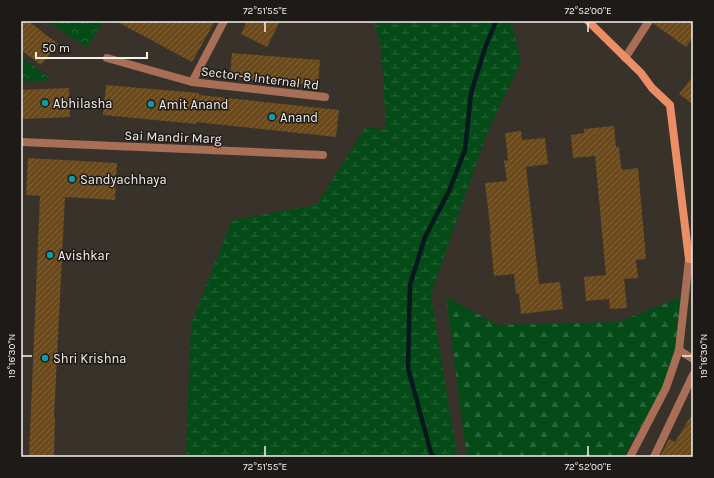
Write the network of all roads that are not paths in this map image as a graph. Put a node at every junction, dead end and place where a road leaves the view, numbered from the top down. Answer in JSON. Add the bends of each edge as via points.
{"nodes":[{"id":1,"x":224,"y":21,"type":"edge"},
{"id":2,"x":588,"y":21,"type":"edge"},
{"id":3,"x":649,"y":21,"type":"edge"},
{"id":4,"x":107,"y":58,"type":"dead end"},
{"id":5,"x":624,"y":58,"type":"junction"},
{"id":6,"x":192,"y":82,"type":"junction"},
{"id":7,"x":325,"y":97,"type":"dead end"},
{"id":8,"x":21,"y":142,"type":"edge"},
{"id":9,"x":323,"y":155,"type":"dead end"},
{"id":10,"x":691,"y":258,"type":"edge"},
{"id":11,"x":679,"y":350,"type":"junction"},
{"id":12,"x":693,"y":359,"type":"edge"},
{"id":13,"x":693,"y":375,"type":"edge"},
{"id":14,"x":630,"y":457,"type":"edge"},
{"id":15,"x":654,"y":457,"type":"edge"}],
"edges":[{"from":1,"to":6,"type":"street","name":"Sector-8 Internal Rd"},
{"from":2,"to":5,"type":"street"},
{"from":3,"to":5,"type":"street"},
{"from":4,"to":6,"type":"street","name":"Sector-8 Internal Rd"},
{"from":5,"to":10,"type":"street","via":[[670,105]]},
{"from":6,"to":7,"type":"street","name":"Sector-8 Internal Rd"},
{"from":8,"to":9,"type":"street","name":"Sai Mandir Marg"},
{"from":10,"to":11,"type":"street"},
{"from":11,"to":12,"type":"street"},
{"from":11,"to":14,"type":"street","via":[[666,388]]},
{"from":13,"to":15,"type":"street"}]}
